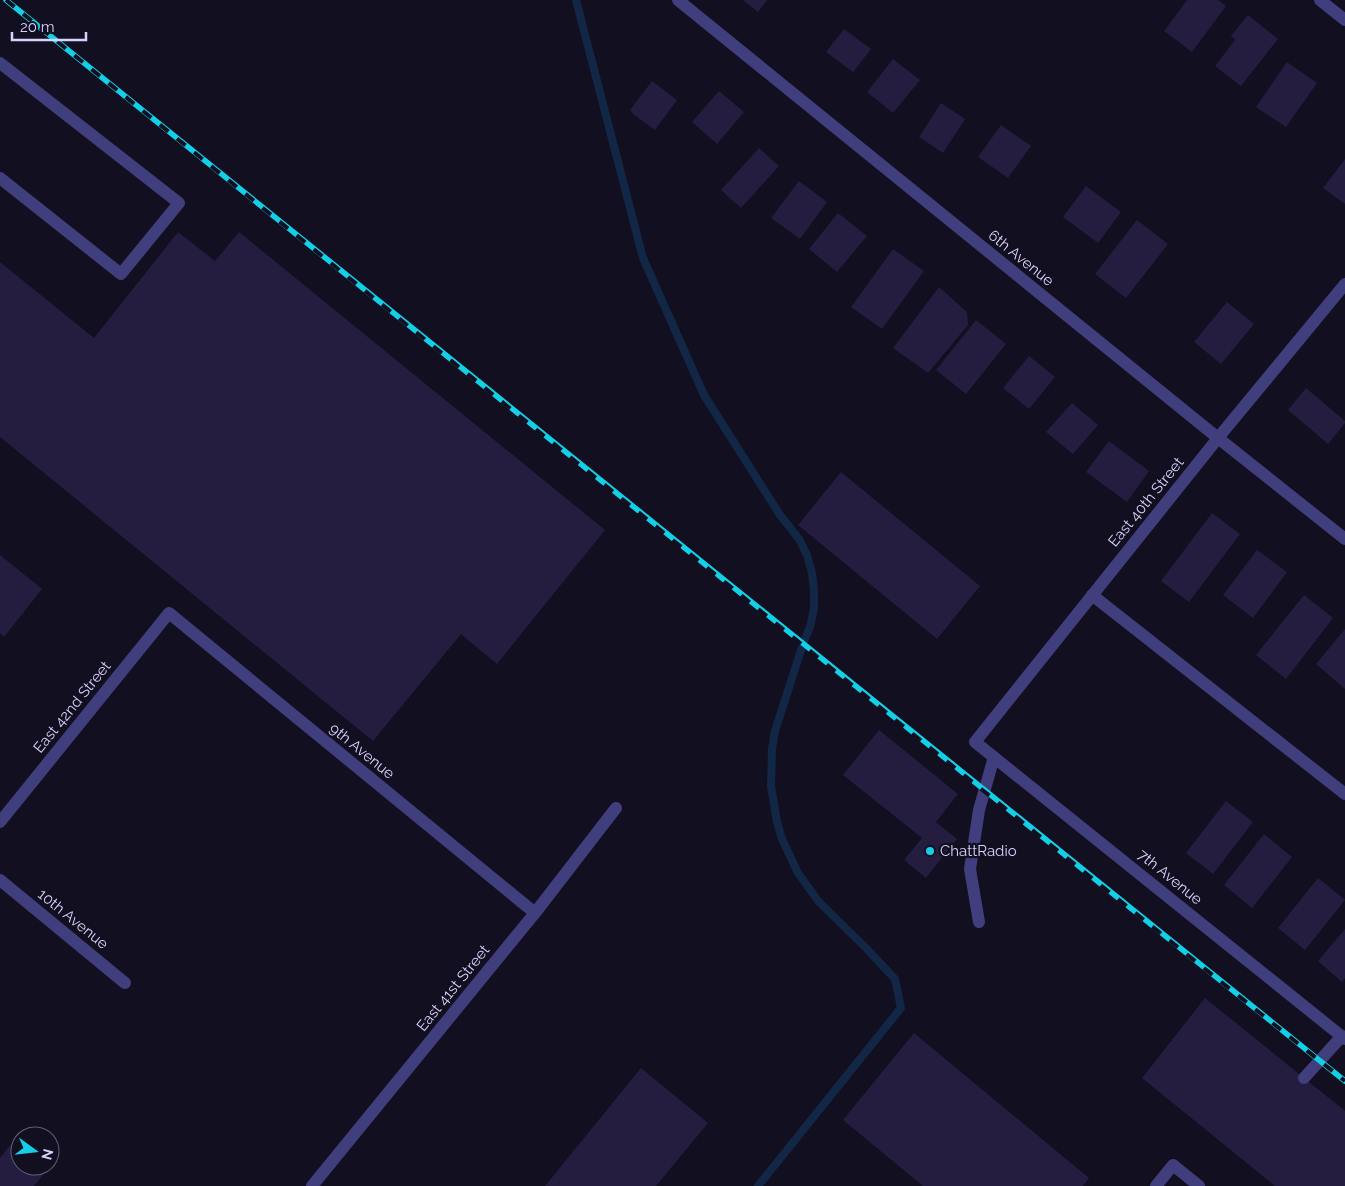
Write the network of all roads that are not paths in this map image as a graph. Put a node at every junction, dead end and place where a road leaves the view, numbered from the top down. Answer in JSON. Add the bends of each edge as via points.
{"nodes":[{"id":1,"x":678,"y":0,"type":"edge"},
{"id":2,"x":1320,"y":0,"type":"edge"},
{"id":3,"x":1345,"y":20,"type":"edge"},
{"id":4,"x":0,"y":63,"type":"edge"},
{"id":5,"x":0,"y":178,"type":"edge"},
{"id":6,"x":1345,"y":284,"type":"edge"},
{"id":7,"x":1218,"y":438,"type":"junction"},
{"id":8,"x":1345,"y":539,"type":"edge"},
{"id":9,"x":1092,"y":595,"type":"junction"},
{"id":10,"x":169,"y":613,"type":"joint"},
{"id":11,"x":975,"y":742,"type":"joint"},
{"id":12,"x":994,"y":757,"type":"junction"},
{"id":13,"x":1345,"y":794,"type":"edge"},
{"id":14,"x":616,"y":808,"type":"dead end"},
{"id":15,"x":0,"y":822,"type":"edge"},
{"id":16,"x":0,"y":880,"type":"edge"},
{"id":17,"x":535,"y":913,"type":"junction"},
{"id":18,"x":979,"y":922,"type":"dead end"},
{"id":19,"x":125,"y":983,"type":"dead end"},
{"id":20,"x":1344,"y":1038,"type":"edge"},
{"id":21,"x":1304,"y":1078,"type":"dead end"},
{"id":22,"x":312,"y":1186,"type":"edge"},
{"id":23,"x":1156,"y":1186,"type":"edge"},
{"id":24,"x":1199,"y":1186,"type":"edge"}],
"edges":[{"from":1,"to":7,"type":"street","name":"6th Avenue"},
{"from":2,"to":3,"type":"street"},
{"from":4,"to":5,"type":"street","via":[[179,203],[121,274]]},
{"from":6,"to":7,"type":"street","name":"East 40th Street"},
{"from":7,"to":8,"type":"street","name":"6th Avenue"},
{"from":7,"to":9,"type":"street","name":"East 40th Street"},
{"from":9,"to":11,"type":"street","name":"East 40th Street"},
{"from":9,"to":13,"type":"street"},
{"from":10,"to":15,"type":"street","name":"East 42nd Street"},
{"from":10,"to":17,"type":"street","name":"9th Avenue"},
{"from":11,"to":12,"type":"street","name":"7th Avenue"},
{"from":12,"to":18,"type":"street","via":[[979,810],[970,870]]},
{"from":12,"to":20,"type":"street","name":"7th Avenue"},
{"from":14,"to":17,"type":"street","name":"East 41st Street"},
{"from":16,"to":19,"type":"street","name":"10th Avenue"},
{"from":17,"to":22,"type":"street","name":"East 41st Street"},
{"from":20,"to":21,"type":"street"},
{"from":23,"to":24,"type":"street","via":[[1172,1165]]}]}
